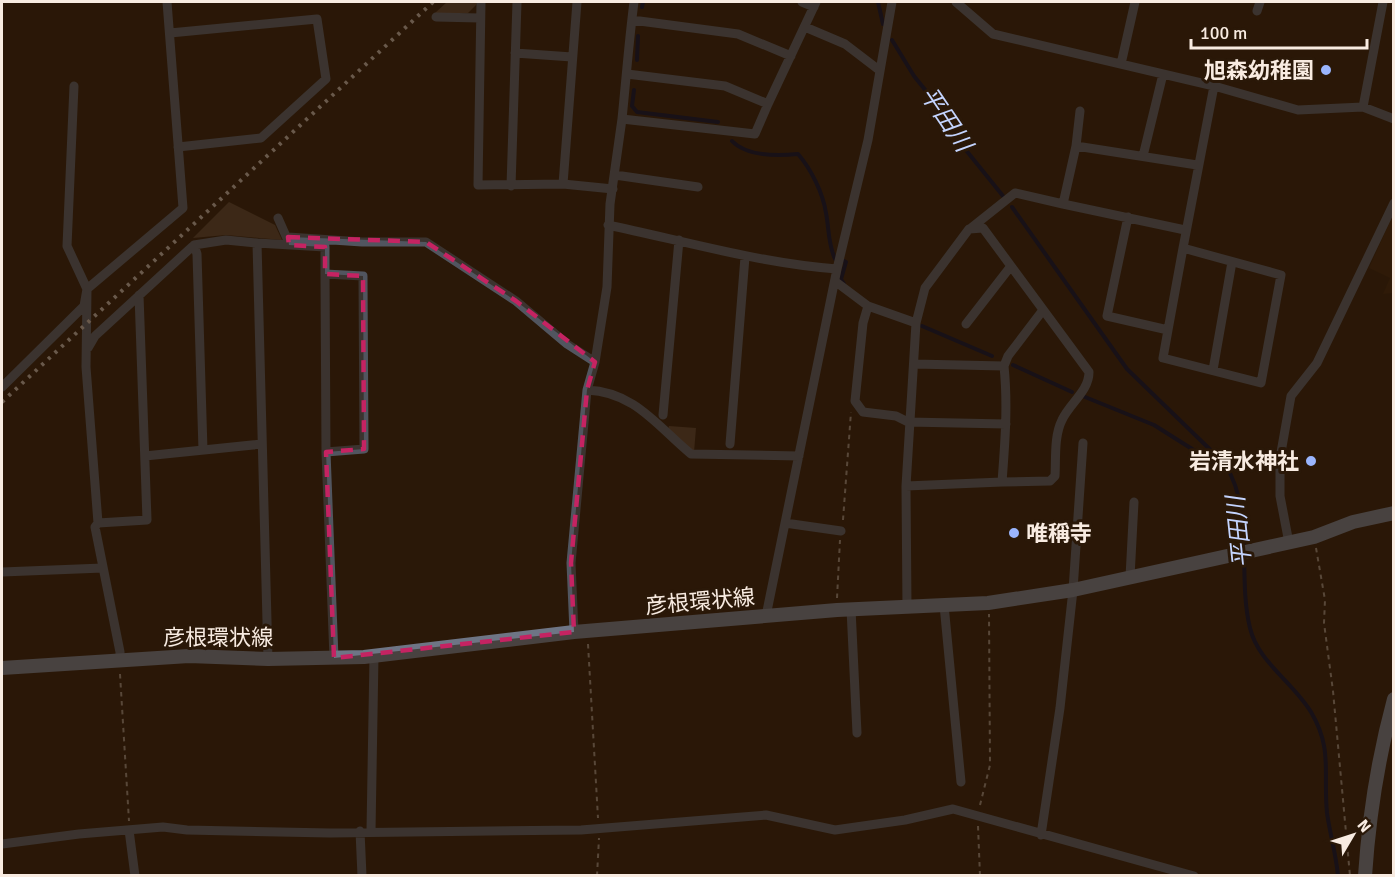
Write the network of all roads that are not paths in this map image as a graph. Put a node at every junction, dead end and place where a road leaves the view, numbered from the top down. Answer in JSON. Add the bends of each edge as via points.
{"nodes":[{"id":1,"x":167,"y":2,"type":"edge"},
{"id":2,"x":481,"y":2,"type":"edge"},
{"id":3,"x":517,"y":2,"type":"edge"},
{"id":4,"x":577,"y":2,"type":"edge"},
{"id":5,"x":634,"y":2,"type":"edge"},
{"id":6,"x":802,"y":2,"type":"edge"},
{"id":7,"x":892,"y":2,"type":"edge"},
{"id":8,"x":956,"y":2,"type":"edge"},
{"id":9,"x":1135,"y":2,"type":"edge"},
{"id":10,"x":1383,"y":2,"type":"edge"},
{"id":11,"x":815,"y":4,"type":"edge"},
{"id":12,"x":436,"y":17,"type":"dead end"},
{"id":13,"x":480,"y":18,"type":"junction"},
{"id":14,"x":632,"y":20,"type":"junction"},
{"id":15,"x":805,"y":27,"type":"junction"},
{"id":16,"x":170,"y":33,"type":"junction"},
{"id":17,"x":515,"y":53,"type":"junction"},
{"id":18,"x":791,"y":56,"type":"junction"},
{"id":19,"x":573,"y":57,"type":"junction"},
{"id":20,"x":1121,"y":64,"type":"junction"},
{"id":21,"x":879,"y":70,"type":"junction"},
{"id":22,"x":627,"y":74,"type":"junction"},
{"id":23,"x":1163,"y":74,"type":"junction"},
{"id":24,"x":74,"y":86,"type":"dead end"},
{"id":25,"x":1214,"y":86,"type":"junction"},
{"id":26,"x":768,"y":104,"type":"junction"},
{"id":27,"x":1363,"y":107,"type":"junction"},
{"id":28,"x":1080,"y":111,"type":"dead end"},
{"id":29,"x":622,"y":119,"type":"junction"},
{"id":30,"x":1394,"y":119,"type":"edge"},
{"id":31,"x":1076,"y":146,"type":"junction"},
{"id":32,"x":178,"y":147,"type":"junction"},
{"id":33,"x":1143,"y":156,"type":"junction"},
{"id":34,"x":1197,"y":165,"type":"junction"},
{"id":35,"x":615,"y":175,"type":"junction"},
{"id":36,"x":563,"y":184,"type":"junction"},
{"id":37,"x":511,"y":186,"type":"junction"},
{"id":38,"x":698,"y":187,"type":"dead end"},
{"id":39,"x":613,"y":189,"type":"junction"},
{"id":40,"x":1394,"y":203,"type":"edge"},
{"id":41,"x":1063,"y":204,"type":"junction"},
{"id":42,"x":1128,"y":217,"type":"junction"},
{"id":43,"x":278,"y":218,"type":"dead end"},
{"id":44,"x":608,"y":225,"type":"junction"},
{"id":45,"x":969,"y":229,"type":"junction"},
{"id":46,"x":1185,"y":230,"type":"junction"},
{"id":47,"x":680,"y":240,"type":"junction"},
{"id":48,"x":289,"y":241,"type":"junction"},
{"id":49,"x":257,"y":243,"type":"junction"},
{"id":50,"x":194,"y":245,"type":"junction"},
{"id":51,"x":1183,"y":248,"type":"junction"},
{"id":52,"x":745,"y":257,"type":"junction"},
{"id":53,"x":1232,"y":262,"type":"junction"},
{"id":54,"x":1011,"y":266,"type":"junction"},
{"id":55,"x":837,"y":269,"type":"junction"},
{"id":56,"x":325,"y":274,"type":"junction"},
{"id":57,"x":836,"y":282,"type":"junction"},
{"id":58,"x":87,"y":289,"type":"junction"},
{"id":59,"x":139,"y":295,"type":"junction"},
{"id":60,"x":868,"y":306,"type":"junction"},
{"id":61,"x":1043,"y":310,"type":"junction"},
{"id":62,"x":916,"y":323,"type":"junction"},
{"id":63,"x":966,"y":324,"type":"dead end"},
{"id":64,"x":1168,"y":330,"type":"junction"},
{"id":65,"x":88,"y":348,"type":"junction"},
{"id":66,"x":595,"y":362,"type":"junction"},
{"id":67,"x":914,"y":364,"type":"junction"},
{"id":68,"x":1004,"y":366,"type":"junction"},
{"id":69,"x":1213,"y":370,"type":"junction"},
{"id":70,"x":6,"y":379,"type":"edge"},
{"id":71,"x":2,"y":387,"type":"edge"},
{"id":72,"x":587,"y":390,"type":"junction"},
{"id":73,"x":663,"y":415,"type":"dead end"},
{"id":74,"x":908,"y":422,"type":"junction"},
{"id":75,"x":1006,"y":424,"type":"junction"},
{"id":76,"x":1083,"y":443,"type":"dead end"},
{"id":77,"x":262,"y":444,"type":"junction"},
{"id":78,"x":730,"y":444,"type":"dead end"},
{"id":79,"x":203,"y":450,"type":"junction"},
{"id":80,"x":326,"y":452,"type":"junction"},
{"id":81,"x":145,"y":456,"type":"junction"},
{"id":82,"x":799,"y":456,"type":"junction"},
{"id":83,"x":1002,"y":482,"type":"junction"},
{"id":84,"x":906,"y":486,"type":"junction"},
{"id":85,"x":1134,"y":502,"type":"dead end"},
{"id":86,"x":1394,"y":513,"type":"edge"},
{"id":87,"x":98,"y":523,"type":"junction"},
{"id":88,"x":785,"y":523,"type":"junction"},
{"id":89,"x":842,"y":531,"type":"road end"},
{"id":90,"x":1289,"y":543,"type":"junction"},
{"id":91,"x":103,"y":568,"type":"junction"},
{"id":92,"x":2,"y":572,"type":"edge"},
{"id":93,"x":1130,"y":577,"type":"junction"},
{"id":94,"x":1072,"y":590,"type":"junction"},
{"id":95,"x":944,"y":605,"type":"junction"},
{"id":96,"x":908,"y":607,"type":"junction"},
{"id":97,"x":844,"y":610,"type":"junction"},
{"id":98,"x":766,"y":616,"type":"junction"},
{"id":99,"x":580,"y":632,"type":"junction"},
{"id":100,"x":374,"y":656,"type":"junction"},
{"id":101,"x":334,"y":658,"type":"junction"},
{"id":102,"x":268,"y":659,"type":"junction"},
{"id":103,"x":120,"y":660,"type":"junction"},
{"id":104,"x":2,"y":668,"type":"edge"},
{"id":105,"x":1394,"y":699,"type":"edge"},
{"id":106,"x":857,"y":733,"type":"dead end"},
{"id":107,"x":961,"y":782,"type":"dead end"},
{"id":108,"x":129,"y":830,"type":"junction"},
{"id":109,"x":360,"y":831,"type":"junction"},
{"id":110,"x":371,"y":831,"type":"junction"},
{"id":111,"x":1041,"y":834,"type":"junction"},
{"id":112,"x":2,"y":844,"type":"edge"},
{"id":113,"x":135,"y":876,"type":"edge"},
{"id":114,"x":362,"y":876,"type":"edge"},
{"id":115,"x":1194,"y":876,"type":"edge"},
{"id":116,"x":1365,"y":876,"type":"edge"}],
"edges":[{"from":1,"to":16,"type":"street"},
{"from":2,"to":13,"type":"street"},
{"from":3,"to":17,"type":"street"},
{"from":4,"to":19,"type":"street"},
{"from":5,"to":14,"type":"street"},
{"from":6,"to":11,"type":"street"},
{"from":7,"to":21,"type":"street"},
{"from":8,"to":20,"type":"street","via":[[993,34]]},
{"from":9,"to":20,"type":"street"},
{"from":10,"to":27,"type":"street"},
{"from":11,"to":15,"type":"street"},
{"from":12,"to":13,"type":"street"},
{"from":13,"to":37,"type":"street","via":[[478,185]]},
{"from":14,"to":18,"type":"street","via":[[738,34]]},
{"from":14,"to":22,"type":"street"},
{"from":15,"to":18,"type":"street"},
{"from":15,"to":21,"type":"street","via":[[844,44]]},
{"from":16,"to":32,"type":"street"},
{"from":16,"to":32,"type":"street","via":[[317,19],[326,79],[261,138]]},
{"from":17,"to":19,"type":"street"},
{"from":17,"to":37,"type":"street"},
{"from":18,"to":26,"type":"street"},
{"from":19,"to":36,"type":"street"},
{"from":20,"to":23,"type":"street"},
{"from":21,"to":55,"type":"street","via":[[868,140]]},
{"from":22,"to":26,"type":"street","via":[[725,86]]},
{"from":22,"to":29,"type":"street"},
{"from":23,"to":25,"type":"street"},
{"from":23,"to":33,"type":"street"},
{"from":24,"to":58,"type":"street","via":[[67,246]]},
{"from":25,"to":27,"type":"street","via":[[1298,110]]},
{"from":25,"to":34,"type":"street"},
{"from":26,"to":29,"type":"street","via":[[755,134]]},
{"from":27,"to":30,"type":"street"},
{"from":28,"to":31,"type":"street"},
{"from":29,"to":35,"type":"street"},
{"from":31,"to":33,"type":"street"},
{"from":31,"to":41,"type":"street"},
{"from":32,"to":58,"type":"street","via":[[183,208]]},
{"from":33,"to":34,"type":"street"},
{"from":34,"to":46,"type":"street"},
{"from":35,"to":38,"type":"street"},
{"from":35,"to":39,"type":"street"},
{"from":36,"to":37,"type":"street"},
{"from":36,"to":39,"type":"street"},
{"from":39,"to":44,"type":"street"},
{"from":40,"to":90,"type":"street","via":[[1317,363],[1291,396],[1280,458],[1280,496]]},
{"from":41,"to":42,"type":"street"},
{"from":41,"to":45,"type":"street","via":[[1015,193]]},
{"from":42,"to":46,"type":"street"},
{"from":42,"to":64,"type":"street","via":[[1107,316]]},
{"from":43,"to":48,"type":"street"},
{"from":44,"to":47,"type":"street"},
{"from":44,"to":66,"type":"street","via":[[607,287]]},
{"from":45,"to":54,"type":"street","via":[[985,230]]},
{"from":45,"to":62,"type":"street","via":[[925,288]]},
{"from":46,"to":51,"type":"street"},
{"from":47,"to":52,"type":"street"},
{"from":47,"to":73,"type":"street"},
{"from":48,"to":49,"type":"street"},
{"from":48,"to":56,"type":"street","via":[[325,247]]},
{"from":48,"to":66,"type":"street","via":[[426,242],[516,301]]},
{"from":49,"to":50,"type":"street","via":[[226,240]]},
{"from":49,"to":77,"type":"street"},
{"from":50,"to":59,"type":"street"},
{"from":50,"to":79,"type":"street"},
{"from":51,"to":53,"type":"street"},
{"from":51,"to":64,"type":"street"},
{"from":52,"to":55,"type":"street"},
{"from":52,"to":78,"type":"street"},
{"from":53,"to":69,"type":"street"},
{"from":53,"to":69,"type":"street","via":[[1281,275],[1261,383]]},
{"from":54,"to":61,"type":"street"},
{"from":54,"to":63,"type":"street"},
{"from":55,"to":57,"type":"street"},
{"from":56,"to":80,"type":"street"},
{"from":56,"to":80,"type":"street","via":[[363,276],[364,403],[364,449]]},
{"from":57,"to":60,"type":"street"},
{"from":57,"to":82,"type":"street"},
{"from":58,"to":65,"type":"street"},
{"from":58,"to":70,"type":"street","via":[[84,306]]},
{"from":59,"to":65,"type":"street"},
{"from":59,"to":81,"type":"street"},
{"from":60,"to":62,"type":"street"},
{"from":60,"to":74,"type":"street","via":[[855,401],[863,412],[896,416]]},
{"from":61,"to":68,"type":"street"},
{"from":61,"to":83,"type":"street","via":[[1089,372],[1089,382],[1062,418],[1057,432],[1055,476],[1050,481]]},
{"from":62,"to":67,"type":"street"},
{"from":64,"to":69,"type":"street","via":[[1163,358]]},
{"from":65,"to":87,"type":"street","via":[[86,367]]},
{"from":66,"to":72,"type":"street"},
{"from":67,"to":68,"type":"street"},
{"from":67,"to":74,"type":"street"},
{"from":68,"to":75,"type":"street"},
{"from":70,"to":71,"type":"street"},
{"from":72,"to":82,"type":"street","via":[[603,391],[643,408],[691,454]]},
{"from":72,"to":99,"type":"street","via":[[571,563]]},
{"from":74,"to":75,"type":"street"},
{"from":74,"to":84,"type":"street"},
{"from":75,"to":83,"type":"street"},
{"from":76,"to":94,"type":"street"},
{"from":77,"to":79,"type":"street"},
{"from":77,"to":102,"type":"street"},
{"from":79,"to":81,"type":"street"},
{"from":80,"to":101,"type":"street"},
{"from":81,"to":87,"type":"street","via":[[147,520]]},
{"from":82,"to":88,"type":"street"},
{"from":83,"to":84,"type":"street"},
{"from":84,"to":96,"type":"street"},
{"from":85,"to":93,"type":"street"},
{"from":86,"to":90,"type":"main road","name":"彦根環状線"},
{"from":87,"to":91,"type":"street","via":[[95,527]]},
{"from":88,"to":89,"type":"street"},
{"from":88,"to":98,"type":"street"},
{"from":90,"to":93,"type":"main road","name":"彦根環状線"},
{"from":91,"to":92,"type":"street"},
{"from":91,"to":103,"type":"street"},
{"from":93,"to":94,"type":"main road","name":"彦根環状線"},
{"from":94,"to":95,"type":"main road","name":"彦根環状線","via":[[988,603]]},
{"from":94,"to":111,"type":"street"},
{"from":95,"to":96,"type":"main road","name":"彦根環状線"},
{"from":95,"to":107,"type":"street"},
{"from":96,"to":97,"type":"main road","name":"彦根環状線"},
{"from":97,"to":98,"type":"main road","name":"彦根環状線"},
{"from":97,"to":106,"type":"street"},
{"from":98,"to":99,"type":"main road","name":"彦根環状線"},
{"from":99,"to":100,"type":"main road","name":"彦根環状線"},
{"from":100,"to":101,"type":"main road","name":"彦根環状線"},
{"from":100,"to":110,"type":"street"},
{"from":101,"to":102,"type":"main road","name":"彦根環状線"},
{"from":102,"to":103,"type":"main road","name":"彦根環状線","via":[[189,656]]},
{"from":103,"to":104,"type":"main road","name":"彦根環状線"},
{"from":105,"to":116,"type":"main road","via":[[1369,818]]},
{"from":108,"to":109,"type":"street","via":[[163,827]]},
{"from":108,"to":112,"type":"street"},
{"from":108,"to":113,"type":"street"},
{"from":109,"to":110,"type":"street"},
{"from":109,"to":114,"type":"street"},
{"from":110,"to":111,"type":"street","via":[[599,828],[766,814],[835,830],[953,809]]},
{"from":111,"to":115,"type":"street"}]}
